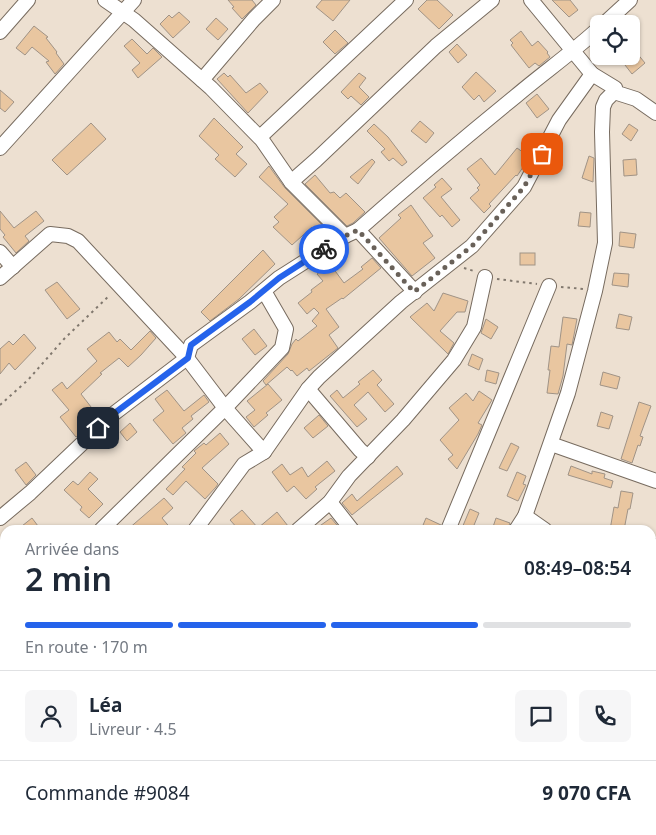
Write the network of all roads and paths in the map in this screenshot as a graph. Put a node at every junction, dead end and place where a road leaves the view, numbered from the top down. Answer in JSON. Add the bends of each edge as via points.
{"nodes":[{"id":1,"x":28,"y":0,"type":"edge"},
{"id":2,"x":105,"y":0,"type":"edge"},
{"id":3,"x":134,"y":0,"type":"edge"},
{"id":4,"x":273,"y":0,"type":"edge"},
{"id":5,"x":406,"y":0,"type":"edge"},
{"id":6,"x":492,"y":0,"type":"edge"},
{"id":7,"x":531,"y":0,"type":"edge"},
{"id":8,"x":630,"y":0,"type":"edge"},
{"id":9,"x":123,"y":12,"type":"junction"},
{"id":10,"x":614,"y":15,"type":"edge"},
{"id":11,"x":0,"y":32,"type":"edge"},
{"id":12,"x":590,"y":36,"type":"edge"},
{"id":13,"x":573,"y":52,"type":"junction"},
{"id":14,"x":592,"y":74,"type":"junction"},
{"id":15,"x":202,"y":80,"type":"junction"},
{"id":16,"x":614,"y":92,"type":"junction"},
{"id":17,"x":656,"y":113,"type":"edge"},
{"id":18,"x":0,"y":126,"type":"edge"},
{"id":19,"x":12,"y":134,"type":"junction"},
{"id":20,"x":260,"y":137,"type":"junction"},
{"id":21,"x":0,"y":148,"type":"edge"},
{"id":22,"x":291,"y":182,"type":"junction"},
{"id":23,"x":358,"y":230,"type":"junction"},
{"id":24,"x":345,"y":236,"type":"junction"},
{"id":25,"x":0,"y":252,"type":"edge"},
{"id":26,"x":450,"y":264,"type":"junction"},
{"id":27,"x":13,"y":266,"type":"junction"},
{"id":28,"x":0,"y":278,"type":"edge"},
{"id":29,"x":485,"y":278,"type":"junction"},
{"id":30,"x":549,"y":286,"type":"junction"},
{"id":31,"x":120,"y":287,"type":"junction"},
{"id":32,"x":595,"y":290,"type":"junction"},
{"id":33,"x":264,"y":291,"type":"junction"},
{"id":34,"x":414,"y":292,"type":"junction"},
{"id":35,"x":188,"y":358,"type":"junction"},
{"id":36,"x":308,"y":389,"type":"junction"},
{"id":37,"x":0,"y":405,"type":"edge"},
{"id":38,"x":226,"y":408,"type":"junction"},
{"id":39,"x":551,"y":444,"type":"junction"},
{"id":40,"x":264,"y":452,"type":"junction"},
{"id":41,"x":368,"y":457,"type":"junction"},
{"id":42,"x":656,"y":481,"type":"edge"},
{"id":43,"x":330,"y":502,"type":"junction"},
{"id":44,"x":525,"y":516,"type":"junction"},
{"id":45,"x":0,"y":518,"type":"edge"},
{"id":46,"x":105,"y":525,"type":"edge"},
{"id":47,"x":199,"y":525,"type":"edge"},
{"id":48,"x":304,"y":525,"type":"edge"},
{"id":49,"x":348,"y":525,"type":"edge"},
{"id":50,"x":450,"y":525,"type":"edge"},
{"id":51,"x":519,"y":525,"type":"edge"},
{"id":52,"x":538,"y":525,"type":"edge"}],
"edges":[{"from":1,"to":11,"type":"street"},
{"from":2,"to":9,"type":"street"},
{"from":3,"to":9,"type":"street"},
{"from":4,"to":15,"type":"street"},
{"from":5,"to":20,"type":"street"},
{"from":6,"to":22,"type":"street","via":[[436,46]]},
{"from":7,"to":13,"type":"street"},
{"from":8,"to":10,"type":"street"},
{"from":9,"to":15,"type":"street"},
{"from":9,"to":19,"type":"street"},
{"from":12,"to":13,"type":"street"},
{"from":13,"to":14,"type":"street"},
{"from":13,"to":23,"type":"street","via":[[424,171]]},
{"from":14,"to":16,"type":"street","via":[[615,88]]},
{"from":14,"to":26,"type":"street","via":[[559,120],[524,187],[472,246]]},
{"from":15,"to":20,"type":"street"},
{"from":16,"to":17,"type":"street","via":[[636,99]]},
{"from":16,"to":32,"type":"street","via":[[603,107],[605,243]]},
{"from":18,"to":19,"type":"street"},
{"from":19,"to":21,"type":"street"},
{"from":20,"to":22,"type":"street"},
{"from":22,"to":24,"type":"street"},
{"from":23,"to":24,"type":"street"},
{"from":23,"to":34,"type":"street"},
{"from":24,"to":33,"type":"street"},
{"from":25,"to":27,"type":"street"},
{"from":26,"to":29,"type":"path","via":[[480,273]]},
{"from":26,"to":34,"type":"street"},
{"from":27,"to":28,"type":"street"},
{"from":27,"to":31,"type":"street","via":[[50,234],[68,236],[78,241]]},
{"from":29,"to":30,"type":"path"},
{"from":29,"to":41,"type":"street","via":[[474,327],[454,360]]},
{"from":30,"to":32,"type":"path"},
{"from":30,"to":50,"type":"street"},
{"from":31,"to":35,"type":"street"},
{"from":31,"to":37,"type":"path"},
{"from":32,"to":39,"type":"street"},
{"from":33,"to":35,"type":"street","via":[[191,345]]},
{"from":33,"to":38,"type":"street","via":[[286,329],[282,348]]},
{"from":34,"to":36,"type":"street"},
{"from":35,"to":38,"type":"street"},
{"from":35,"to":45,"type":"street","via":[[112,415]]},
{"from":36,"to":40,"type":"street"},
{"from":36,"to":41,"type":"street"},
{"from":38,"to":40,"type":"street"},
{"from":38,"to":46,"type":"street"},
{"from":39,"to":42,"type":"street"},
{"from":39,"to":44,"type":"street"},
{"from":40,"to":47,"type":"street","via":[[244,464]]},
{"from":41,"to":43,"type":"street"},
{"from":43,"to":48,"type":"street"},
{"from":43,"to":49,"type":"street"},
{"from":44,"to":51,"type":"street"},
{"from":44,"to":52,"type":"street"}]}
